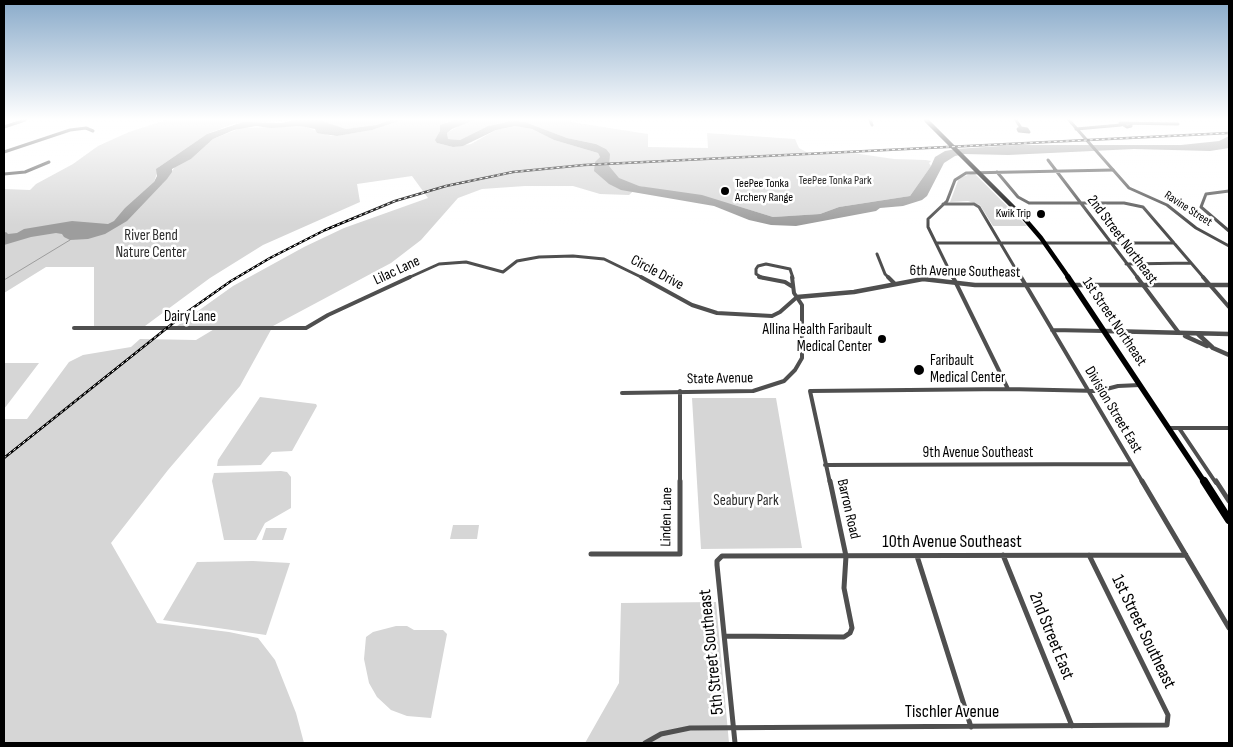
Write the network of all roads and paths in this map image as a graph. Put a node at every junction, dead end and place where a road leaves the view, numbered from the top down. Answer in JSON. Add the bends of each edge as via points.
{"nodes":[{"id":1,"x":961,"y":155,"type":"edge"},
{"id":2,"x":1099,"y":155,"type":"edge"},
{"id":3,"x":1048,"y":160,"type":"dead end"},
{"id":4,"x":49,"y":162,"type":"dead end"},
{"id":5,"x":1112,"y":170,"type":"junction"},
{"id":6,"x":1056,"y":171,"type":"junction"},
{"id":7,"x":997,"y":172,"type":"junction"},
{"id":8,"x":4,"y":174,"type":"edge"},
{"id":9,"x":963,"y":174,"type":"joint"},
{"id":10,"x":1229,"y":191,"type":"edge"},
{"id":11,"x":1080,"y":203,"type":"junction"},
{"id":12,"x":1202,"y":203,"type":"joint"},
{"id":13,"x":944,"y":204,"type":"junction"},
{"id":14,"x":1229,"y":231,"type":"edge"},
{"id":15,"x":936,"y":243,"type":"junction"},
{"id":16,"x":1000,"y":243,"type":"junction"},
{"id":17,"x":1044,"y":243,"type":"junction"},
{"id":18,"x":1110,"y":243,"type":"junction"},
{"id":19,"x":1174,"y":243,"type":"junction"},
{"id":20,"x":1229,"y":246,"type":"edge"},
{"id":21,"x":876,"y":254,"type":"dead end"},
{"id":22,"x":1191,"y":263,"type":"junction"},
{"id":23,"x":1126,"y":264,"type":"junction"},
{"id":24,"x":503,"y":272,"type":"joint"},
{"id":25,"x":957,"y":283,"type":"junction"},
{"id":26,"x":895,"y":284,"type":"junction"},
{"id":27,"x":1026,"y":285,"type":"junction"},
{"id":28,"x":1074,"y":285,"type":"junction"},
{"id":29,"x":1142,"y":285,"type":"junction"},
{"id":30,"x":1211,"y":285,"type":"junction"},
{"id":31,"x":1229,"y":285,"type":"edge"},
{"id":32,"x":793,"y":287,"type":"junction"},
{"id":33,"x":797,"y":296,"type":"junction"},
{"id":34,"x":1229,"y":307,"type":"edge"},
{"id":35,"x":74,"y":328,"type":"dead end"},
{"id":36,"x":306,"y":328,"type":"joint"},
{"id":37,"x":1052,"y":330,"type":"junction"},
{"id":38,"x":1105,"y":331,"type":"junction"},
{"id":39,"x":1179,"y":333,"type":"junction"},
{"id":40,"x":1198,"y":334,"type":"junction"},
{"id":41,"x":1229,"y":334,"type":"edge"},
{"id":42,"x":1213,"y":348,"type":"junction"},
{"id":43,"x":1229,"y":355,"type":"edge"},
{"id":44,"x":1140,"y":385,"type":"junction"},
{"id":45,"x":1008,"y":389,"type":"junction"},
{"id":46,"x":680,"y":391,"type":"junction"},
{"id":47,"x":1088,"y":391,"type":"junction"},
{"id":48,"x":622,"y":393,"type":"dead end"},
{"id":49,"x":1168,"y":428,"type":"junction"},
{"id":50,"x":1180,"y":428,"type":"junction"},
{"id":51,"x":1229,"y":428,"type":"edge"},
{"id":52,"x":1132,"y":464,"type":"junction"},
{"id":53,"x":825,"y":465,"type":"junction"},
{"id":54,"x":1229,"y":501,"type":"edge"},
{"id":55,"x":1229,"y":520,"type":"edge"},
{"id":56,"x":591,"y":554,"type":"dead end"},
{"id":57,"x":1003,"y":555,"type":"junction"},
{"id":58,"x":1089,"y":555,"type":"junction"},
{"id":59,"x":1186,"y":555,"type":"junction"},
{"id":60,"x":846,"y":556,"type":"junction"},
{"id":61,"x":917,"y":556,"type":"junction"},
{"id":62,"x":719,"y":558,"type":"joint"},
{"id":63,"x":1229,"y":628,"type":"edge"},
{"id":64,"x":725,"y":636,"type":"junction"},
{"id":65,"x":1169,"y":723,"type":"joint"},
{"id":66,"x":1072,"y":726,"type":"junction"},
{"id":67,"x":971,"y":727,"type":"junction"},
{"id":68,"x":734,"y":728,"type":"junction"},
{"id":69,"x":645,"y":743,"type":"edge"},
{"id":70,"x":735,"y":743,"type":"edge"}],
"edges":[{"from":1,"to":17,"type":"main road","name":"1st Street Northeast"},
{"from":2,"to":5,"type":"street","name":"Ravine Street"},
{"from":3,"to":6,"type":"street","name":"2nd Street Northeast"},
{"from":4,"to":8,"type":"street","via":[[25,172]]},
{"from":5,"to":6,"type":"street"},
{"from":5,"to":20,"type":"street","name":"Ravine Street","via":[[1129,188],[1167,205],[1196,228]]},
{"from":6,"to":7,"type":"street"},
{"from":6,"to":11,"type":"street","name":"2nd Street Northeast"},
{"from":7,"to":9,"type":"street"},
{"from":7,"to":11,"type":"street","via":[[1026,202]]},
{"from":9,"to":13,"type":"street","via":[[954,182]]},
{"from":10,"to":12,"type":"street","via":[[1206,194]]},
{"from":11,"to":18,"type":"street","name":"2nd Street Northeast"},
{"from":11,"to":19,"type":"street","via":[[1143,207]]},
{"from":12,"to":14,"type":"street","via":[[1204,211]]},
{"from":13,"to":15,"type":"street","via":[[928,219],[928,227]]},
{"from":13,"to":16,"type":"street","name":"Division Street East","via":[[976,205]]},
{"from":15,"to":16,"type":"street"},
{"from":15,"to":25,"type":"street"},
{"from":16,"to":17,"type":"street"},
{"from":16,"to":27,"type":"street","name":"Division Street East"},
{"from":17,"to":18,"type":"street"},
{"from":17,"to":28,"type":"main road","name":"1st Street Northeast"},
{"from":18,"to":19,"type":"street"},
{"from":18,"to":23,"type":"street","name":"2nd Street Northeast"},
{"from":19,"to":22,"type":"street"},
{"from":21,"to":26,"type":"street"},
{"from":22,"to":23,"type":"street"},
{"from":22,"to":30,"type":"street"},
{"from":23,"to":29,"type":"street","name":"2nd Street Northeast"},
{"from":24,"to":33,"type":"street","name":"Circle Drive","via":[[510,265],[527,258],[573,256],[604,259],[697,307],[717,313],[772,316]]},
{"from":24,"to":36,"type":"street","name":"Lilac Lane","via":[[466,262],[439,264]]},
{"from":25,"to":26,"type":"street","name":"6th Avenue Southeast","via":[[923,279]]},
{"from":25,"to":27,"type":"street","name":"6th Avenue Southeast"},
{"from":25,"to":45,"type":"street"},
{"from":26,"to":33,"type":"street","name":"6th Avenue Southeast","via":[[854,292]]},
{"from":27,"to":28,"type":"street","name":"6th Avenue Southeast"},
{"from":27,"to":37,"type":"street","name":"Division Street East"},
{"from":28,"to":29,"type":"street","name":"6th Avenue Southeast"},
{"from":28,"to":38,"type":"main road","name":"1st Street Northeast"},
{"from":29,"to":30,"type":"street","name":"6th Avenue Southeast"},
{"from":29,"to":39,"type":"street","name":"2nd Street Northeast"},
{"from":30,"to":31,"type":"street","name":"6th Avenue Southeast"},
{"from":30,"to":34,"type":"street"},
{"from":32,"to":32,"type":"street","name":"State Avenue","via":[[792,272],[786,267],[766,264],[756,269],[760,278],[785,282]]},
{"from":32,"to":33,"type":"street","name":"State Avenue"},
{"from":33,"to":46,"type":"street","name":"State Avenue","via":[[802,304],[803,350],[799,365],[790,376],[770,387],[753,390]]},
{"from":35,"to":36,"type":"street","name":"Dairy Lane"},
{"from":37,"to":38,"type":"street"},
{"from":37,"to":47,"type":"street","name":"Division Street East"},
{"from":38,"to":39,"type":"street"},
{"from":38,"to":44,"type":"main road","name":"1st Street Northeast"},
{"from":39,"to":40,"type":"street"},
{"from":39,"to":42,"type":"street"},
{"from":40,"to":41,"type":"street"},
{"from":40,"to":42,"type":"street"},
{"from":42,"to":43,"type":"street"},
{"from":44,"to":47,"type":"street"},
{"from":44,"to":49,"type":"main road","name":"1st Street Northeast"},
{"from":45,"to":47,"type":"street"},
{"from":45,"to":53,"type":"street","name":"Barron Road","via":[[810,391]]},
{"from":46,"to":48,"type":"street","name":"State Avenue"},
{"from":46,"to":56,"type":"street","name":"Linden Lane","via":[[680,554]]},
{"from":47,"to":52,"type":"street","name":"Division Street East"},
{"from":49,"to":50,"type":"street"},
{"from":49,"to":55,"type":"main road","name":"1st Street Northeast"},
{"from":50,"to":51,"type":"street"},
{"from":50,"to":54,"type":"street"},
{"from":52,"to":53,"type":"street","name":"9th Avenue Southeast"},
{"from":52,"to":59,"type":"street","name":"Division Street East"},
{"from":53,"to":60,"type":"street","name":"Barron Road"},
{"from":57,"to":58,"type":"street","name":"10th Avenue Southeast"},
{"from":57,"to":61,"type":"street","name":"10th Avenue Southeast"},
{"from":57,"to":66,"type":"street","name":"2nd Street East"},
{"from":58,"to":59,"type":"street","name":"10th Avenue Southeast"},
{"from":58,"to":65,"type":"street","name":"1st Street Southeast","via":[[1168,715]]},
{"from":59,"to":63,"type":"street","name":"Division Street East"},
{"from":60,"to":61,"type":"street","name":"10th Avenue Southeast"},
{"from":60,"to":62,"type":"street","name":"10th Avenue Southeast"},
{"from":60,"to":64,"type":"street","name":"Barron Road","via":[[844,588],[852,623],[850,633],[844,637]]},
{"from":61,"to":67,"type":"street"},
{"from":62,"to":64,"type":"street","name":"5th Street Southeast","via":[[717,565]]},
{"from":64,"to":68,"type":"street","name":"5th Street Southeast"},
{"from":65,"to":66,"type":"street","name":"Tischler Avenue","via":[[1163,726]]},
{"from":66,"to":67,"type":"street","name":"Tischler Avenue"},
{"from":67,"to":68,"type":"street","name":"Tischler Avenue"},
{"from":68,"to":69,"type":"street","name":"Tischler Avenue","via":[[675,730]]},
{"from":68,"to":70,"type":"street","name":"5th Street Southeast"}]}
